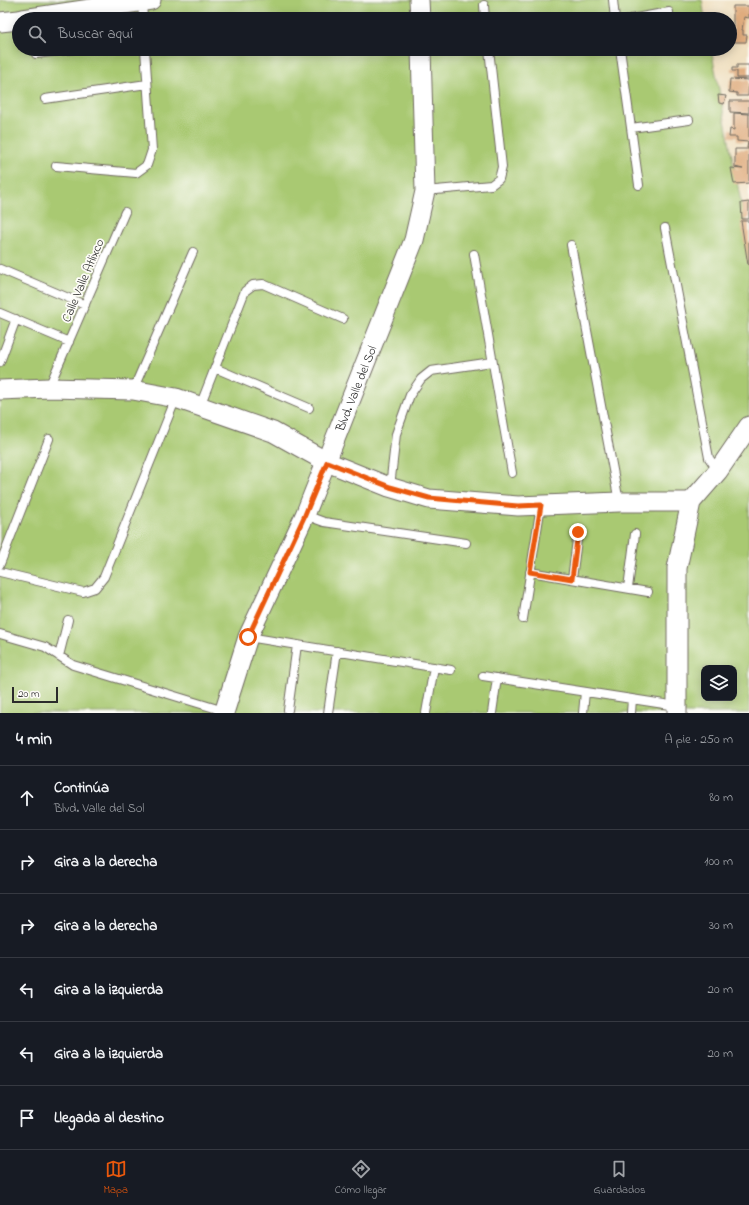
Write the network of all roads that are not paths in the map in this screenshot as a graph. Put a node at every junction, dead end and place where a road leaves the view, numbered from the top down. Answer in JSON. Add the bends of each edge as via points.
{"nodes":[{"id":1,"x":419,"y":0,"type":"edge"},
{"id":2,"x":613,"y":0,"type":"edge"},
{"id":3,"x":484,"y":5,"type":"dead end"},
{"id":4,"x":145,"y":7,"type":"edge"},
{"id":5,"x":57,"y":12,"type":"edge"},
{"id":6,"x":420,"y":12,"type":"edge"},
{"id":7,"x":485,"y":12,"type":"edge"},
{"id":8,"x":614,"y":12,"type":"edge"},
{"id":9,"x":12,"y":21,"type":"edge"},
{"id":10,"x":0,"y":22,"type":"edge"},
{"id":11,"x":145,"y":56,"type":"edge"},
{"id":12,"x":421,"y":56,"type":"edge"},
{"id":13,"x":490,"y":56,"type":"edge"},
{"id":14,"x":621,"y":56,"type":"edge"},
{"id":15,"x":147,"y":84,"type":"junction"},
{"id":16,"x":45,"y":100,"type":"dead end"},
{"id":17,"x":689,"y":120,"type":"dead end"},
{"id":18,"x":631,"y":128,"type":"junction"},
{"id":19,"x":56,"y":166,"type":"dead end"},
{"id":20,"x":638,"y":185,"type":"dead end"},
{"id":21,"x":425,"y":191,"type":"junction"},
{"id":22,"x":125,"y":212,"type":"dead end"},
{"id":23,"x":665,"y":228,"type":"dead end"},
{"id":24,"x":571,"y":245,"type":"dead end"},
{"id":25,"x":193,"y":252,"type":"dead end"},
{"id":26,"x":474,"y":254,"type":"dead end"},
{"id":27,"x":0,"y":269,"type":"edge"},
{"id":28,"x":85,"y":305,"type":"junction"},
{"id":29,"x":0,"y":313,"type":"edge"},
{"id":30,"x":343,"y":319,"type":"dead end"},
{"id":31,"x":16,"y":320,"type":"junction"},
{"id":32,"x":69,"y":342,"type":"junction"},
{"id":33,"x":0,"y":362,"type":"edge"},
{"id":34,"x":492,"y":362,"type":"junction"},
{"id":35,"x":215,"y":368,"type":"junction"},
{"id":36,"x":48,"y":388,"type":"junction"},
{"id":37,"x":0,"y":390,"type":"edge"},
{"id":38,"x":133,"y":390,"type":"junction"},
{"id":39,"x":176,"y":398,"type":"junction"},
{"id":40,"x":200,"y":406,"type":"junction"},
{"id":41,"x":309,"y":408,"type":"dead end"},
{"id":42,"x":749,"y":426,"type":"edge"},
{"id":43,"x":50,"y":439,"type":"dead end"},
{"id":44,"x":327,"y":462,"type":"junction"},
{"id":45,"x":718,"y":471,"type":"junction"},
{"id":46,"x":512,"y":472,"type":"dead end"},
{"id":47,"x":390,"y":487,"type":"junction"},
{"id":48,"x":619,"y":502,"type":"junction"},
{"id":49,"x":691,"y":502,"type":"junction"},
{"id":50,"x":541,"y":505,"type":"junction"},
{"id":51,"x":305,"y":515,"type":"junction"},
{"id":52,"x":578,"y":532,"type":"dead end"},
{"id":53,"x":635,"y":534,"type":"dead end"},
{"id":54,"x":466,"y":544,"type":"dead end"},
{"id":55,"x":0,"y":564,"type":"edge"},
{"id":56,"x":0,"y":572,"type":"edge"},
{"id":57,"x":530,"y":572,"type":"junction"},
{"id":58,"x":572,"y":579,"type":"junction"},
{"id":59,"x":628,"y":588,"type":"junction"},
{"id":60,"x":648,"y":592,"type":"dead end"},
{"id":61,"x":523,"y":619,"type":"dead end"},
{"id":62,"x":68,"y":620,"type":"dead end"},
{"id":63,"x":0,"y":634,"type":"edge"},
{"id":64,"x":248,"y":637,"type":"junction"},
{"id":65,"x":297,"y":645,"type":"junction"},
{"id":66,"x":337,"y":652,"type":"junction"},
{"id":67,"x":59,"y":656,"type":"junction"},
{"id":68,"x":434,"y":667,"type":"junction"},
{"id":69,"x":451,"y":670,"type":"dead end"},
{"id":70,"x":483,"y":676,"type":"dead end"},
{"id":71,"x":497,"y":678,"type":"junction"},
{"id":72,"x":585,"y":692,"type":"junction"},
{"id":73,"x":632,"y":699,"type":"junction"},
{"id":74,"x":288,"y":710,"type":"dead end"},
{"id":75,"x":677,"y":710,"type":"edge"},
{"id":76,"x":224,"y":712,"type":"edge"},
{"id":77,"x":328,"y":713,"type":"edge"},
{"id":78,"x":426,"y":713,"type":"edge"},
{"id":79,"x":492,"y":713,"type":"edge"},
{"id":80,"x":583,"y":713,"type":"edge"},
{"id":81,"x":631,"y":713,"type":"edge"}],
"edges":[{"from":1,"to":6,"type":"street"},
{"from":2,"to":8,"type":"lane"},
{"from":3,"to":7,"type":"lane"},
{"from":4,"to":5,"type":"street","via":[[71,9]]},
{"from":9,"to":10,"type":"street"},
{"from":11,"to":15,"type":"lane"},
{"from":12,"to":21,"type":"street","name":"Blvd. Valle del Sol"},
{"from":13,"to":21,"type":"lane","via":[[502,167],[499,179],[491,185]]},
{"from":14,"to":18,"type":"lane"},
{"from":15,"to":16,"type":"lane"},
{"from":15,"to":19,"type":"lane","via":[[152,150],[147,165],[136,173]]},
{"from":17,"to":18,"type":"lane"},
{"from":18,"to":20,"type":"lane"},
{"from":21,"to":44,"type":"street","name":"Blvd. Valle del Sol","via":[[414,240]]},
{"from":22,"to":28,"type":"lane","name":"Calle Valle Atlixco"},
{"from":23,"to":45,"type":"lane","via":[[709,458]]},
{"from":24,"to":48,"type":"lane"},
{"from":25,"to":38,"type":"lane"},
{"from":26,"to":34,"type":"lane"},
{"from":27,"to":28,"type":"lane"},
{"from":28,"to":32,"type":"lane","name":"Calle Valle Atlixco"},
{"from":29,"to":31,"type":"lane"},
{"from":30,"to":35,"type":"lane","via":[[263,284],[253,285],[245,291]]},
{"from":31,"to":32,"type":"lane"},
{"from":31,"to":33,"type":"lane"},
{"from":32,"to":36,"type":"lane","name":"Calle Valle Atlixco"},
{"from":34,"to":46,"type":"lane"},
{"from":34,"to":47,"type":"lane","via":[[431,371],[421,379],[410,395],[396,434]]},
{"from":35,"to":40,"type":"lane"},
{"from":35,"to":41,"type":"lane"},
{"from":36,"to":37,"type":"street"},
{"from":36,"to":38,"type":"street"},
{"from":38,"to":39,"type":"street"},
{"from":39,"to":40,"type":"street"},
{"from":39,"to":56,"type":"lane","via":[[104,577],[95,588],[83,592]]},
{"from":40,"to":44,"type":"street","via":[[273,432]]},
{"from":42,"to":45,"type":"street"},
{"from":43,"to":55,"type":"lane"},
{"from":44,"to":47,"type":"street"},
{"from":44,"to":51,"type":"street","name":"Blvd. Valle del Sol"},
{"from":45,"to":49,"type":"street"},
{"from":47,"to":50,"type":"street","via":[[429,498],[518,506]]},
{"from":48,"to":49,"type":"street"},
{"from":48,"to":50,"type":"street"},
{"from":49,"to":75,"type":"street","via":[[677,568]]},
{"from":50,"to":57,"type":"lane"},
{"from":51,"to":54,"type":"lane","via":[[324,522]]},
{"from":51,"to":64,"type":"street","name":"Blvd. Valle del Sol"},
{"from":52,"to":58,"type":"lane"},
{"from":53,"to":59,"type":"lane"},
{"from":57,"to":58,"type":"lane"},
{"from":57,"to":61,"type":"lane"},
{"from":58,"to":59,"type":"lane"},
{"from":59,"to":60,"type":"lane"},
{"from":62,"to":67,"type":"lane"},
{"from":63,"to":67,"type":"lane","via":[[45,647]]},
{"from":64,"to":65,"type":"lane"},
{"from":64,"to":76,"type":"street","name":"Blvd. Valle del Sol"},
{"from":65,"to":66,"type":"lane"},
{"from":65,"to":74,"type":"lane"},
{"from":66,"to":68,"type":"lane"},
{"from":66,"to":77,"type":"lane"},
{"from":67,"to":76,"type":"lane","via":[[73,665]]},
{"from":68,"to":69,"type":"lane"},
{"from":68,"to":78,"type":"lane"},
{"from":70,"to":71,"type":"lane"},
{"from":71,"to":72,"type":"lane"},
{"from":71,"to":79,"type":"lane"},
{"from":72,"to":73,"type":"lane"},
{"from":72,"to":80,"type":"lane"},
{"from":73,"to":75,"type":"lane"},
{"from":73,"to":81,"type":"lane"}]}
